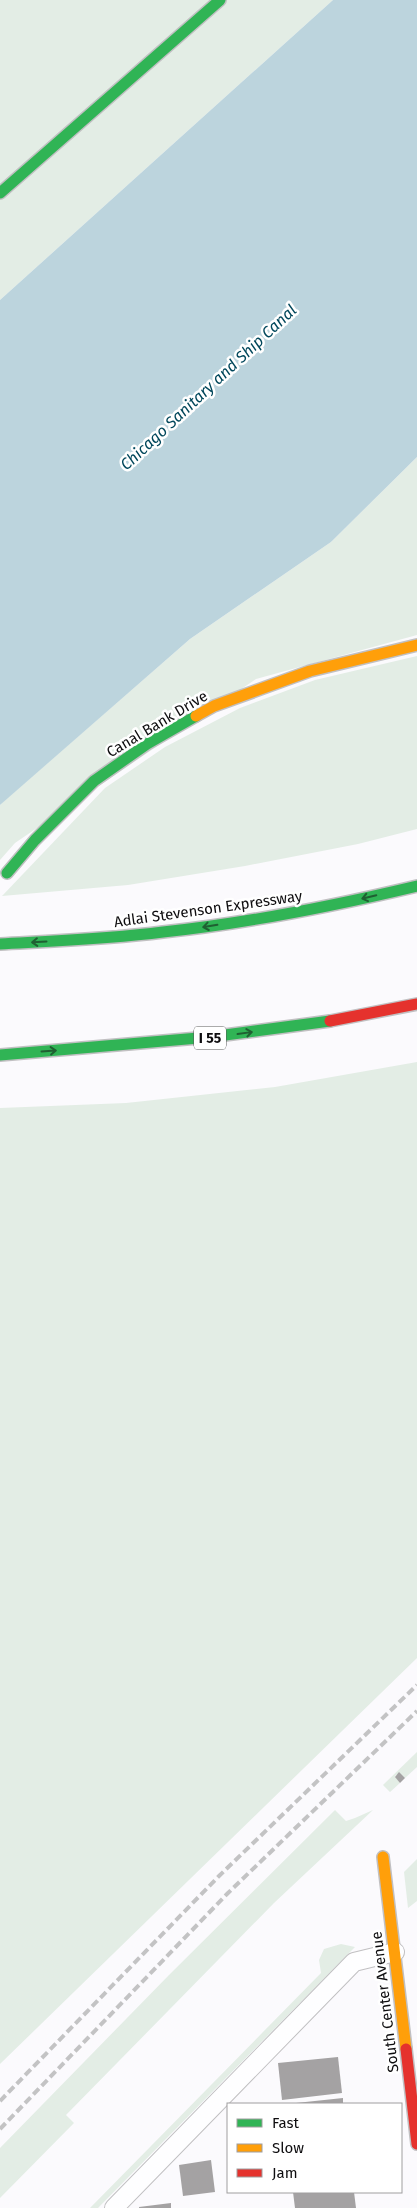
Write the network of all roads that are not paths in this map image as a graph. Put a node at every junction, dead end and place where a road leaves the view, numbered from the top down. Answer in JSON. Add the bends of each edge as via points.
{"nodes":[{"id":1,"x":220,"y":0,"type":"edge"},
{"id":2,"x":0,"y":193,"type":"edge"},
{"id":3,"x":417,"y":645,"type":"edge"},
{"id":4,"x":7,"y":873,"type":"dead end"},
{"id":5,"x":417,"y":886,"type":"edge"},
{"id":6,"x":0,"y":944,"type":"edge"},
{"id":7,"x":417,"y":1004,"type":"edge"},
{"id":8,"x":0,"y":1055,"type":"edge"},
{"id":9,"x":383,"y":1857,"type":"dead end"},
{"id":10,"x":395,"y":1952,"type":"junction"},
{"id":11,"x":415,"y":2114,"type":"edge"},
{"id":12,"x":417,"y":2144,"type":"edge"},
{"id":13,"x":114,"y":2208,"type":"edge"}],
"edges":[{"from":1,"to":2,"type":"main road"},
{"from":3,"to":4,"type":"main road","name":"Canal Bank Drive","via":[[310,671],[214,706],[147,744],[94,781]]},
{"from":5,"to":6,"type":"main road","name":"Adlai Stevenson Expressway","one_way":true,"via":[[324,908],[208,926],[78,940]]},
{"from":8,"to":7,"type":"main road","number":"I 55","one_way":true,"via":[[204,1039],[367,1015]]},
{"from":9,"to":10,"type":"main road","name":"South Center Avenue"},
{"from":10,"to":11,"type":"main road","name":"South Center Avenue"},
{"from":10,"to":13,"type":"lane","via":[[354,1962]]},
{"from":11,"to":12,"type":"main road","name":"South Center Avenue"}]}
